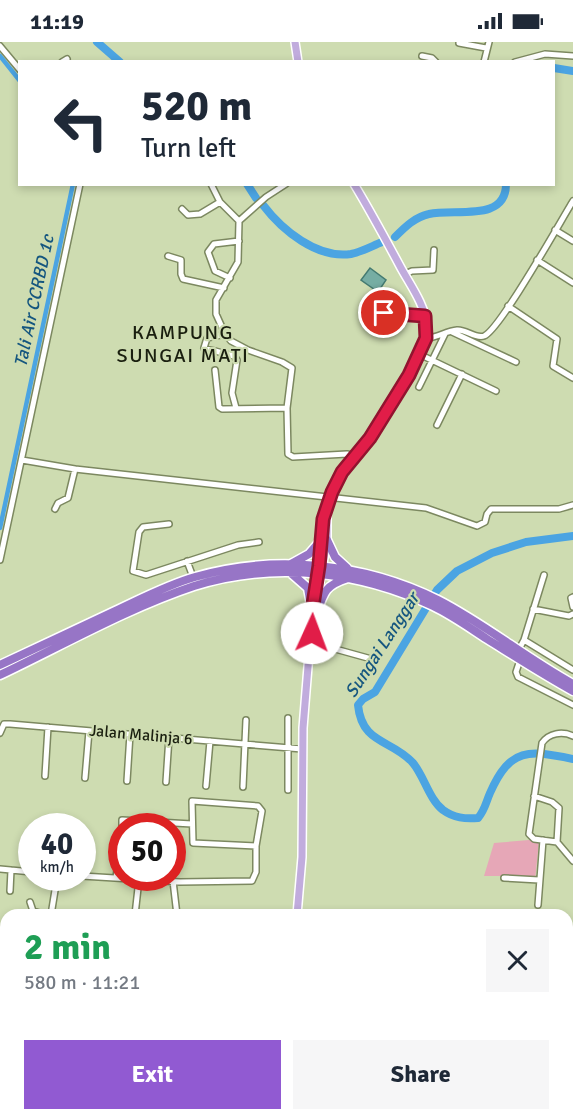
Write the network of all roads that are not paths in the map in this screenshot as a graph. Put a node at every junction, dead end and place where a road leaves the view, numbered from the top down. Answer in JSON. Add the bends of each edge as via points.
{"nodes":[{"id":1,"x":295,"y":42,"type":"edge"},
{"id":2,"x":459,"y":43,"type":"edge"},
{"id":3,"x":488,"y":45,"type":"edge"},
{"id":4,"x":0,"y":46,"type":"edge"},
{"id":5,"x":422,"y":56,"type":"dead end"},
{"id":6,"x":573,"y":56,"type":"edge"},
{"id":7,"x":298,"y":60,"type":"edge"},
{"id":8,"x":434,"y":60,"type":"edge"},
{"id":9,"x":484,"y":60,"type":"edge"},
{"id":10,"x":522,"y":60,"type":"edge"},
{"id":11,"x":18,"y":68,"type":"edge"},
{"id":12,"x":80,"y":186,"type":"edge"},
{"id":13,"x":212,"y":186,"type":"edge"},
{"id":14,"x":283,"y":186,"type":"edge"},
{"id":15,"x":355,"y":186,"type":"edge"},
{"id":16,"x":573,"y":201,"type":"edge"},
{"id":17,"x":220,"y":202,"type":"junction"},
{"id":18,"x":182,"y":209,"type":"dead end"},
{"id":19,"x":239,"y":220,"type":"junction"},
{"id":20,"x":555,"y":230,"type":"junction"},
{"id":21,"x":239,"y":241,"type":"junction"},
{"id":22,"x":573,"y":242,"type":"edge"},
{"id":23,"x":434,"y":250,"type":"dead end"},
{"id":24,"x":168,"y":256,"type":"dead end"},
{"id":25,"x":537,"y":260,"type":"junction"},
{"id":26,"x":405,"y":274,"type":"junction"},
{"id":27,"x":230,"y":278,"type":"junction"},
{"id":28,"x":573,"y":284,"type":"edge"},
{"id":29,"x":224,"y":288,"type":"junction"},
{"id":30,"x":508,"y":306,"type":"junction"},
{"id":31,"x":384,"y":313,"type":"dead end"},
{"id":32,"x":425,"y":316,"type":"junction"},
{"id":33,"x":452,"y":332,"type":"junction"},
{"id":34,"x":225,"y":334,"type":"junction"},
{"id":35,"x":445,"y":334,"type":"junction"},
{"id":36,"x":426,"y":338,"type":"junction"},
{"id":37,"x":419,"y":354,"type":"junction"},
{"id":38,"x":433,"y":360,"type":"junction"},
{"id":39,"x":516,"y":362,"type":"dead end"},
{"id":40,"x":215,"y":369,"type":"dead end"},
{"id":41,"x":462,"y":374,"type":"junction"},
{"id":42,"x":573,"y":378,"type":"edge"},
{"id":43,"x":419,"y":387,"type":"dead end"},
{"id":44,"x":496,"y":391,"type":"dead end"},
{"id":45,"x":236,"y":408,"type":"junction"},
{"id":46,"x":287,"y":408,"type":"junction"},
{"id":47,"x":437,"y":425,"type":"dead end"},
{"id":48,"x":356,"y":456,"type":"junction"},
{"id":49,"x":22,"y":460,"type":"junction"},
{"id":50,"x":75,"y":469,"type":"junction"},
{"id":51,"x":330,"y":496,"type":"junction"},
{"id":52,"x":573,"y":504,"type":"edge"},
{"id":53,"x":55,"y":509,"type":"dead end"},
{"id":54,"x":169,"y":524,"type":"dead end"},
{"id":55,"x":324,"y":540,"type":"junction"},
{"id":56,"x":259,"y":542,"type":"dead end"},
{"id":57,"x":0,"y":560,"type":"edge"},
{"id":58,"x":187,"y":561,"type":"junction"},
{"id":59,"x":290,"y":568,"type":"junction"},
{"id":60,"x":321,"y":570,"type":"junction"},
{"id":61,"x":352,"y":574,"type":"junction"},
{"id":62,"x":544,"y":575,"type":"dead end"},
{"id":63,"x":193,"y":578,"type":"junction"},
{"id":64,"x":573,"y":597,"type":"edge"},
{"id":65,"x":437,"y":604,"type":"junction"},
{"id":66,"x":573,"y":608,"type":"edge"},
{"id":67,"x":533,"y":609,"type":"junction"},
{"id":68,"x":314,"y":611,"type":"junction"},
{"id":69,"x":573,"y":614,"type":"edge"},
{"id":70,"x":524,"y":640,"type":"junction"},
{"id":71,"x":310,"y":642,"type":"junction"},
{"id":72,"x":518,"y":651,"type":"junction"},
{"id":73,"x":375,"y":660,"type":"dead end"},
{"id":74,"x":520,"y":660,"type":"junction"},
{"id":75,"x":0,"y":665,"type":"edge"},
{"id":76,"x":573,"y":670,"type":"edge"},
{"id":77,"x":0,"y":675,"type":"edge"},
{"id":78,"x":573,"y":684,"type":"edge"},
{"id":79,"x":573,"y":691,"type":"edge"},
{"id":80,"x":573,"y":705,"type":"edge"},
{"id":81,"x":288,"y":718,"type":"dead end"},
{"id":82,"x":246,"y":720,"type":"dead end"},
{"id":83,"x":48,"y":727,"type":"junction"},
{"id":84,"x":89,"y":731,"type":"junction"},
{"id":85,"x":0,"y":733,"type":"edge"},
{"id":86,"x":129,"y":734,"type":"junction"},
{"id":87,"x":573,"y":736,"type":"edge"},
{"id":88,"x":170,"y":737,"type":"junction"},
{"id":89,"x":210,"y":741,"type":"junction"},
{"id":90,"x":246,"y":743,"type":"junction"},
{"id":91,"x":288,"y":748,"type":"junction"},
{"id":92,"x":302,"y":749,"type":"junction"},
{"id":93,"x":45,"y":776,"type":"dead end"},
{"id":94,"x":85,"y":778,"type":"dead end"},
{"id":95,"x":127,"y":781,"type":"dead end"},
{"id":96,"x":166,"y":782,"type":"dead end"},
{"id":97,"x":206,"y":786,"type":"dead end"},
{"id":98,"x":243,"y":787,"type":"dead end"},
{"id":99,"x":288,"y":790,"type":"dead end"},
{"id":100,"x":534,"y":796,"type":"junction"},
{"id":101,"x":186,"y":824,"type":"edge"},
{"id":102,"x":192,"y":824,"type":"junction"},
{"id":103,"x":543,"y":840,"type":"junction"},
{"id":104,"x":557,"y":842,"type":"junction"},
{"id":105,"x":256,"y":846,"type":"junction"},
{"id":106,"x":573,"y":861,"type":"edge"},
{"id":107,"x":0,"y":869,"type":"edge"},
{"id":108,"x":11,"y":870,"type":"junction"},
{"id":109,"x":18,"y":871,"type":"edge"},
{"id":110,"x":504,"y":878,"type":"dead end"},
{"id":111,"x":539,"y":880,"type":"junction"},
{"id":112,"x":186,"y":881,"type":"edge"},
{"id":113,"x":10,"y":891,"type":"dead end"},
{"id":114,"x":55,"y":891,"type":"edge"},
{"id":115,"x":138,"y":891,"type":"edge"},
{"id":116,"x":174,"y":891,"type":"edge"},
{"id":117,"x":30,"y":902,"type":"dead end"},
{"id":118,"x":538,"y":905,"type":"dead end"},
{"id":119,"x":32,"y":909,"type":"edge"},
{"id":120,"x":52,"y":909,"type":"edge"},
{"id":121,"x":136,"y":909,"type":"edge"},
{"id":122,"x":176,"y":909,"type":"edge"},
{"id":123,"x":298,"y":909,"type":"edge"}],
"edges":[{"from":1,"to":7,"type":"main road"},
{"from":2,"to":3,"type":"street"},
{"from":3,"to":9,"type":"street"},
{"from":4,"to":11,"type":"street"},
{"from":5,"to":8,"type":"street"},
{"from":6,"to":10,"type":"street","via":[[545,54]]},
{"from":12,"to":49,"type":"street"},
{"from":13,"to":17,"type":"street"},
{"from":14,"to":19,"type":"street"},
{"from":15,"to":26,"type":"main road"},
{"from":16,"to":20,"type":"street"},
{"from":17,"to":18,"type":"street","via":[[193,216]]},
{"from":17,"to":19,"type":"street"},
{"from":19,"to":21,"type":"street"},
{"from":20,"to":22,"type":"street"},
{"from":20,"to":25,"type":"street"},
{"from":21,"to":27,"type":"street","via":[[238,262]]},
{"from":21,"to":27,"type":"street","via":[[214,244],[208,252],[215,271]]},
{"from":23,"to":26,"type":"street","via":[[433,270]]},
{"from":24,"to":29,"type":"street","via":[[181,260],[183,279]]},
{"from":25,"to":28,"type":"street"},
{"from":25,"to":30,"type":"street"},
{"from":26,"to":32,"type":"main road"},
{"from":27,"to":29,"type":"street"},
{"from":29,"to":34,"type":"street","via":[[215,307]]},
{"from":30,"to":33,"type":"street","via":[[483,336]]},
{"from":30,"to":42,"type":"street","via":[[556,339],[553,366]]},
{"from":31,"to":32,"type":"street"},
{"from":32,"to":36,"type":"main road"},
{"from":33,"to":35,"type":"street"},
{"from":33,"to":39,"type":"street"},
{"from":34,"to":45,"type":"street","via":[[207,338],[204,348],[237,360],[232,393]]},
{"from":34,"to":46,"type":"street","via":[[248,350],[290,366]]},
{"from":35,"to":36,"type":"street"},
{"from":35,"to":38,"type":"street"},
{"from":36,"to":37,"type":"main road"},
{"from":37,"to":38,"type":"street"},
{"from":37,"to":48,"type":"main road"},
{"from":38,"to":41,"type":"street"},
{"from":38,"to":43,"type":"street"},
{"from":40,"to":45,"type":"street","via":[[220,408]]},
{"from":41,"to":44,"type":"street"},
{"from":41,"to":47,"type":"street"},
{"from":45,"to":46,"type":"street"},
{"from":46,"to":48,"type":"street","via":[[290,456]]},
{"from":48,"to":51,"type":"main road","via":[[342,472]]},
{"from":49,"to":50,"type":"street"},
{"from":49,"to":57,"type":"street"},
{"from":50,"to":51,"type":"street"},
{"from":50,"to":53,"type":"street","via":[[69,496]]},
{"from":51,"to":52,"type":"street","via":[[426,508],[477,526],[485,522],[491,509],[560,509]]},
{"from":51,"to":55,"type":"main road"},
{"from":54,"to":58,"type":"street","via":[[139,531],[134,571],[146,575]]},
{"from":55,"to":59,"type":"highway"},
{"from":55,"to":60,"type":"main road"},
{"from":55,"to":61,"type":"highway"},
{"from":56,"to":58,"type":"street"},
{"from":58,"to":63,"type":"street"},
{"from":59,"to":60,"type":"highway"},
{"from":59,"to":63,"type":"highway","via":[[232,570]]},
{"from":59,"to":68,"type":"highway","via":[[308,588]]},
{"from":59,"to":77,"type":"highway","via":[[220,580],[174,594]]},
{"from":60,"to":61,"type":"highway"},
{"from":60,"to":68,"type":"main road"},
{"from":61,"to":65,"type":"highway"},
{"from":61,"to":68,"type":"highway","via":[[326,589]]},
{"from":62,"to":67,"type":"street"},
{"from":63,"to":75,"type":"highway"},
{"from":64,"to":66,"type":"street"},
{"from":65,"to":72,"type":"highway"},
{"from":65,"to":74,"type":"highway"},
{"from":67,"to":69,"type":"street"},
{"from":67,"to":70,"type":"street"},
{"from":68,"to":71,"type":"main road"},
{"from":70,"to":72,"type":"street"},
{"from":70,"to":76,"type":"street"},
{"from":71,"to":73,"type":"street"},
{"from":71,"to":92,"type":"main road"},
{"from":72,"to":78,"type":"highway"},
{"from":74,"to":79,"type":"highway"},
{"from":74,"to":80,"type":"street","via":[[518,677]]},
{"from":81,"to":91,"type":"street"},
{"from":82,"to":90,"type":"street"},
{"from":83,"to":84,"type":"street","name":"Jalan Malinja 6"},
{"from":83,"to":85,"type":"street","name":"Jalan Malinja 6","via":[[6,723]]},
{"from":83,"to":93,"type":"street"},
{"from":84,"to":86,"type":"street","name":"Jalan Malinja 6"},
{"from":84,"to":94,"type":"street"},
{"from":86,"to":88,"type":"street","name":"Jalan Malinja 6"},
{"from":86,"to":95,"type":"street"},
{"from":87,"to":100,"type":"street","via":[[554,734],[545,739]]},
{"from":88,"to":89,"type":"street","name":"Jalan Malinja 6"},
{"from":88,"to":96,"type":"street"},
{"from":89,"to":90,"type":"street","name":"Jalan Malinja 6"},
{"from":89,"to":97,"type":"street"},
{"from":90,"to":91,"type":"street","name":"Jalan Malinja 6"},
{"from":90,"to":98,"type":"street"},
{"from":91,"to":92,"type":"street","name":"Jalan Malinja 6"},
{"from":91,"to":99,"type":"street"},
{"from":92,"to":123,"type":"main road","via":[[302,857]]},
{"from":100,"to":103,"type":"street","via":[[529,834]]},
{"from":100,"to":104,"type":"street","via":[[559,808]]},
{"from":101,"to":102,"type":"street"},
{"from":102,"to":105,"type":"street","via":[[193,843]]},
{"from":102,"to":105,"type":"street","via":[[192,801],[258,806],[262,811]]},
{"from":103,"to":104,"type":"street"},
{"from":103,"to":111,"type":"street"},
{"from":104,"to":106,"type":"street"},
{"from":105,"to":112,"type":"street","via":[[252,881]]},
{"from":107,"to":108,"type":"street"},
{"from":108,"to":109,"type":"street"},
{"from":108,"to":113,"type":"street"},
{"from":110,"to":111,"type":"street"},
{"from":111,"to":118,"type":"street"},
{"from":114,"to":120,"type":"street"},
{"from":115,"to":121,"type":"street"},
{"from":116,"to":122,"type":"street"},
{"from":117,"to":119,"type":"street"}]}
